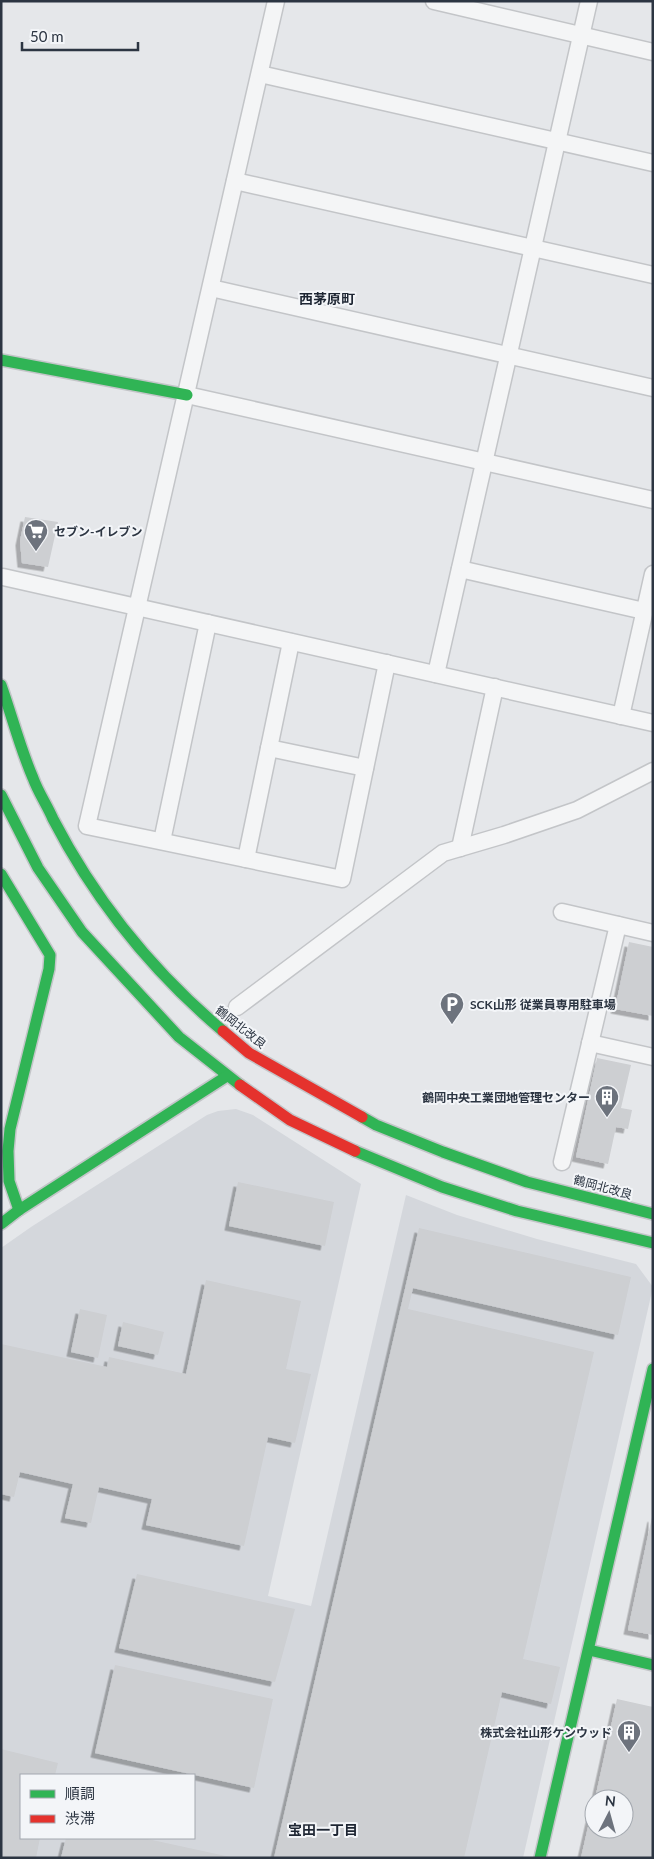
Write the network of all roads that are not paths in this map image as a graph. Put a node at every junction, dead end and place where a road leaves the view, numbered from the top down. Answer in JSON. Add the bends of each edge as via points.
{"nodes":[{"id":1,"x":276,"y":1,"type":"edge"},
{"id":2,"x":434,"y":1,"type":"edge"},
{"id":3,"x":589,"y":1,"type":"edge"},
{"id":4,"x":582,"y":36,"type":"junction"},
{"id":5,"x":653,"y":52,"type":"edge"},
{"id":6,"x":260,"y":74,"type":"junction"},
{"id":7,"x":557,"y":142,"type":"junction"},
{"id":8,"x":653,"y":163,"type":"edge"},
{"id":9,"x":236,"y":181,"type":"junction"},
{"id":10,"x":533,"y":248,"type":"junction"},
{"id":11,"x":653,"y":275,"type":"edge"},
{"id":12,"x":211,"y":288,"type":"junction"},
{"id":13,"x":509,"y":356,"type":"junction"},
{"id":14,"x":1,"y":360,"type":"edge"},
{"id":15,"x":653,"y":388,"type":"edge"},
{"id":16,"x":187,"y":395,"type":"junction"},
{"id":17,"x":485,"y":462,"type":"junction"},
{"id":18,"x":653,"y":500,"type":"edge"},
{"id":19,"x":460,"y":569,"type":"junction"},
{"id":20,"x":653,"y":574,"type":"edge"},
{"id":21,"x":3,"y":577,"type":"dead end"},
{"id":22,"x":138,"y":608,"type":"junction"},
{"id":23,"x":644,"y":611,"type":"junction"},
{"id":24,"x":208,"y":623,"type":"junction"},
{"id":25,"x":291,"y":642,"type":"junction"},
{"id":26,"x":387,"y":663,"type":"junction"},
{"id":27,"x":436,"y":674,"type":"junction"},
{"id":28,"x":1,"y":685,"type":"edge"},
{"id":29,"x":495,"y":687,"type":"junction"},
{"id":30,"x":621,"y":716,"type":"junction"},
{"id":31,"x":653,"y":723,"type":"edge"},
{"id":32,"x":269,"y":748,"type":"junction"},
{"id":33,"x":365,"y":768,"type":"junction"},
{"id":34,"x":653,"y":771,"type":"edge"},
{"id":35,"x":1,"y":795,"type":"edge"},
{"id":36,"x":162,"y":842,"type":"junction"},
{"id":37,"x":460,"y":848,"type":"junction"},
{"id":38,"x":246,"y":859,"type":"junction"},
{"id":39,"x":1,"y":874,"type":"edge"},
{"id":40,"x":562,"y":912,"type":"dead end"},
{"id":41,"x":618,"y":925,"type":"junction"},
{"id":42,"x":653,"y":933,"type":"edge"},
{"id":43,"x":237,"y":1007,"type":"dead end"},
{"id":44,"x":590,"y":1043,"type":"junction"},
{"id":45,"x":653,"y":1057,"type":"edge"},
{"id":46,"x":227,"y":1076,"type":"junction"},
{"id":47,"x":1,"y":1113,"type":"edge"},
{"id":48,"x":10,"y":1129,"type":"junction"},
{"id":49,"x":562,"y":1162,"type":"dead end"},
{"id":50,"x":19,"y":1210,"type":"junction"},
{"id":51,"x":653,"y":1214,"type":"edge"},
{"id":52,"x":1,"y":1224,"type":"edge"},
{"id":53,"x":653,"y":1243,"type":"edge"},
{"id":54,"x":653,"y":1369,"type":"edge"},
{"id":55,"x":590,"y":1650,"type":"junction"},
{"id":56,"x":653,"y":1665,"type":"edge"},
{"id":57,"x":540,"y":1858,"type":"edge"}],
"edges":[{"from":1,"to":6,"type":"street"},
{"from":2,"to":4,"type":"street"},
{"from":3,"to":4,"type":"street"},
{"from":4,"to":5,"type":"street"},
{"from":4,"to":7,"type":"street"},
{"from":6,"to":7,"type":"street"},
{"from":6,"to":9,"type":"street"},
{"from":7,"to":8,"type":"street"},
{"from":7,"to":10,"type":"street"},
{"from":9,"to":10,"type":"street"},
{"from":9,"to":12,"type":"street"},
{"from":10,"to":11,"type":"street"},
{"from":10,"to":13,"type":"street"},
{"from":12,"to":13,"type":"street"},
{"from":12,"to":16,"type":"street"},
{"from":13,"to":15,"type":"street"},
{"from":13,"to":17,"type":"street"},
{"from":14,"to":16,"type":"main road"},
{"from":16,"to":17,"type":"street"},
{"from":16,"to":22,"type":"street"},
{"from":17,"to":18,"type":"street"},
{"from":17,"to":19,"type":"street"},
{"from":19,"to":23,"type":"street"},
{"from":19,"to":27,"type":"street"},
{"from":20,"to":23,"type":"street"},
{"from":21,"to":22,"type":"street"},
{"from":22,"to":24,"type":"street"},
{"from":22,"to":36,"type":"street","via":[[87,826]]},
{"from":23,"to":30,"type":"street"},
{"from":24,"to":25,"type":"street"},
{"from":24,"to":36,"type":"street"},
{"from":25,"to":26,"type":"street"},
{"from":25,"to":32,"type":"street"},
{"from":26,"to":27,"type":"street"},
{"from":26,"to":33,"type":"street"},
{"from":27,"to":29,"type":"street"},
{"from":28,"to":51,"type":"main road","name":"鶴岡北改良","via":[[33,779],[70,851],[107,908],[157,968],[203,1014],[249,1053],[376,1125],[443,1152],[527,1182]]},
{"from":29,"to":30,"type":"street"},
{"from":29,"to":37,"type":"street"},
{"from":30,"to":31,"type":"street"},
{"from":32,"to":33,"type":"street"},
{"from":32,"to":38,"type":"street"},
{"from":33,"to":38,"type":"street","via":[[342,879]]},
{"from":34,"to":37,"type":"street","via":[[577,810]]},
{"from":35,"to":46,"type":"main road","via":[[38,868],[82,932],[179,1037]]},
{"from":36,"to":38,"type":"street"},
{"from":37,"to":43,"type":"street","via":[[443,853]]},
{"from":39,"to":48,"type":"main road","via":[[50,955]]},
{"from":40,"to":41,"type":"street"},
{"from":41,"to":42,"type":"street"},
{"from":41,"to":44,"type":"street"},
{"from":44,"to":45,"type":"street"},
{"from":44,"to":49,"type":"street"},
{"from":46,"to":50,"type":"main road"},
{"from":46,"to":53,"type":"main road","via":[[290,1120],[370,1158],[442,1187],[517,1211]]},
{"from":47,"to":48,"type":"street"},
{"from":48,"to":50,"type":"main road","via":[[10,1181]]},
{"from":50,"to":52,"type":"main road"},
{"from":54,"to":55,"type":"main road"},
{"from":55,"to":56,"type":"main road"},
{"from":55,"to":57,"type":"main road"}]}
